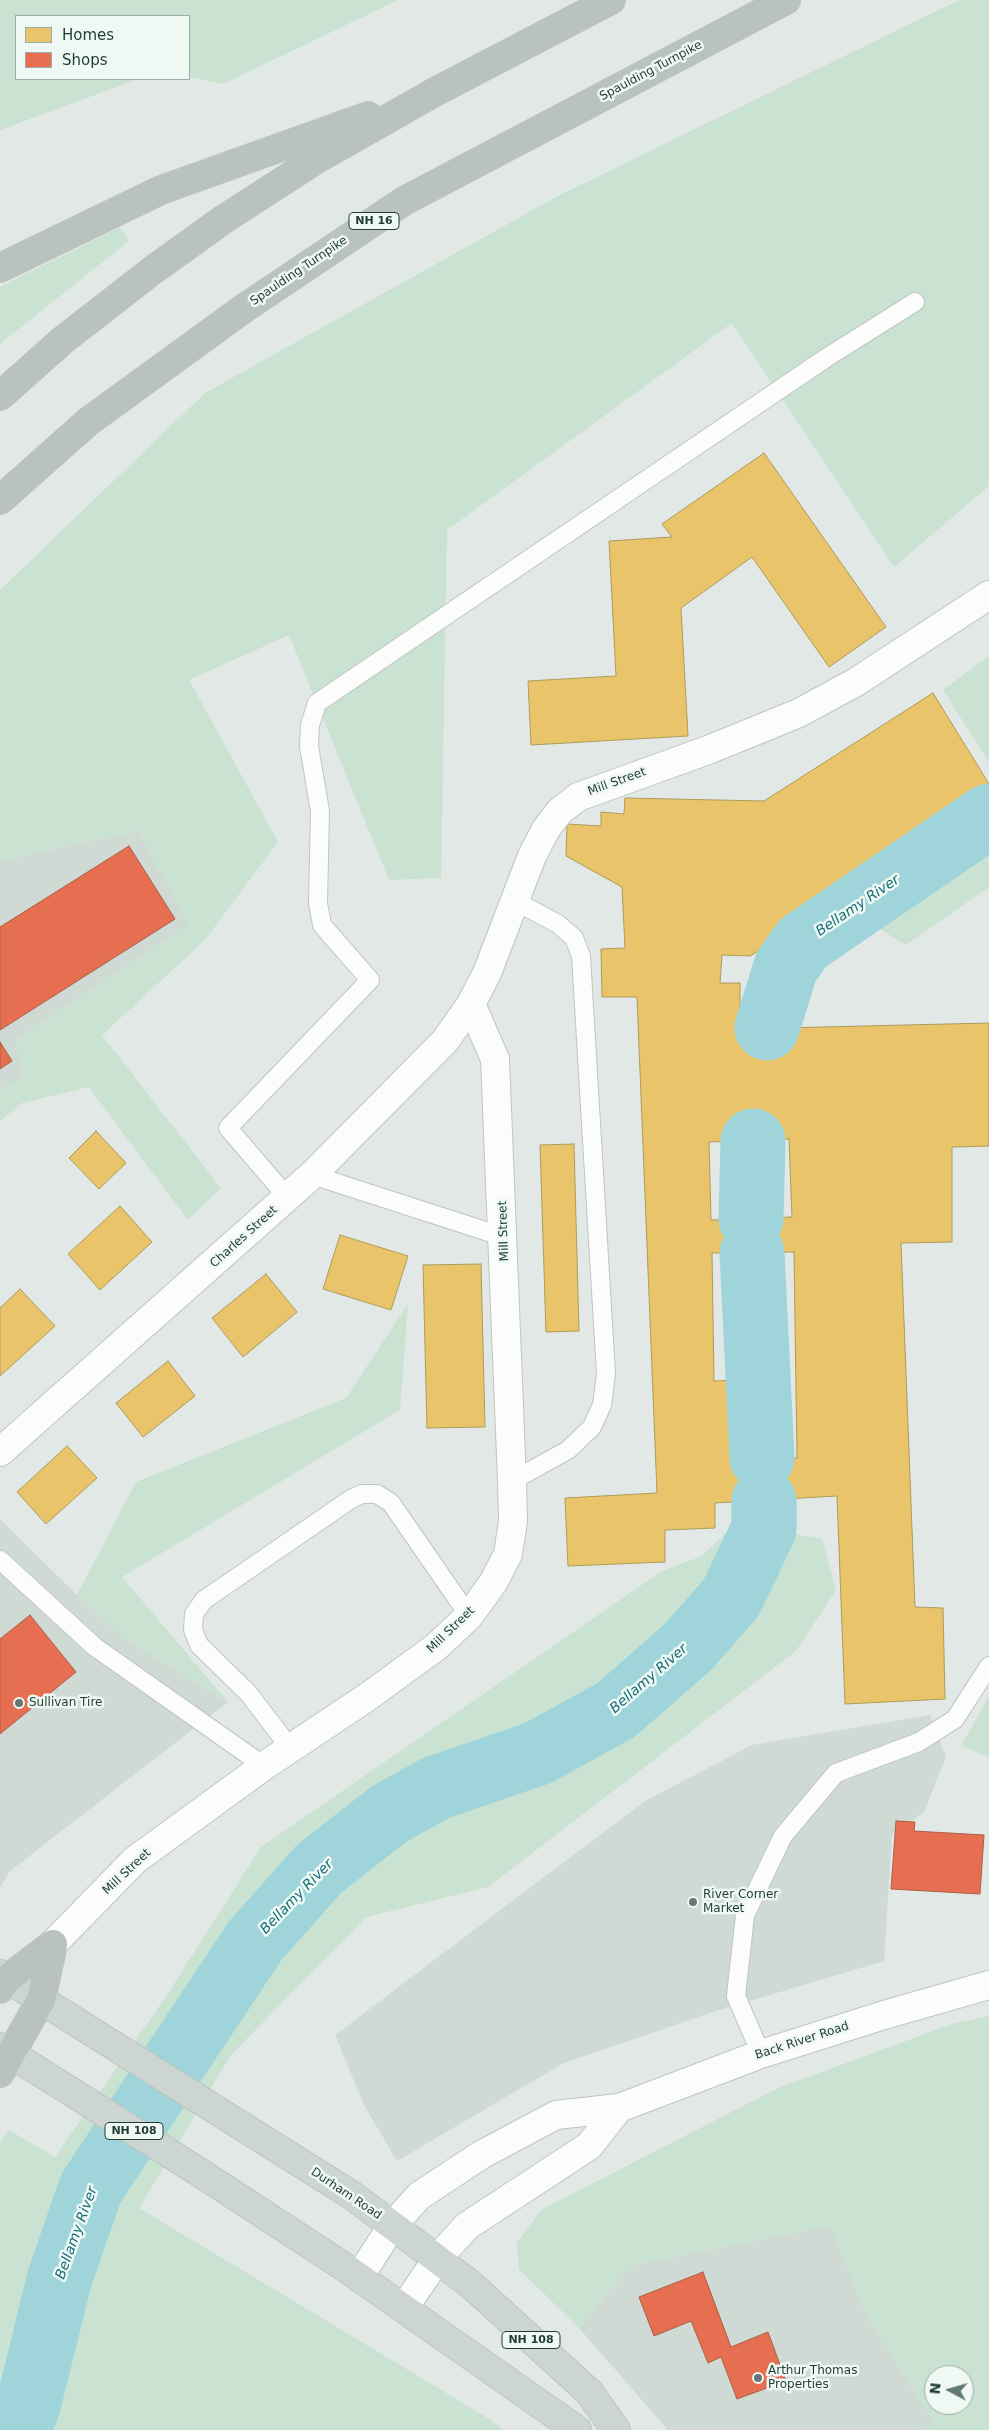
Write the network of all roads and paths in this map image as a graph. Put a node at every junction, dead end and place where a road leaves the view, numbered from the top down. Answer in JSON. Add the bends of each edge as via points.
{"nodes":[{"id":1,"x":611,"y":0,"type":"edge"},
{"id":2,"x":786,"y":0,"type":"edge"},
{"id":3,"x":433,"y":93,"type":"junction"},
{"id":4,"x":0,"y":268,"type":"edge"},
{"id":5,"x":915,"y":302,"type":"dead end"},
{"id":6,"x":0,"y":396,"type":"edge"},
{"id":7,"x":0,"y":500,"type":"edge"},
{"id":8,"x":989,"y":595,"type":"edge"},
{"id":9,"x":514,"y":901,"type":"junction"},
{"id":10,"x":471,"y":1004,"type":"junction"},
{"id":11,"x":312,"y":1175,"type":"junction"},
{"id":12,"x":288,"y":1198,"type":"junction"},
{"id":13,"x":504,"y":1237,"type":"junction"},
{"id":14,"x":0,"y":1452,"type":"edge"},
{"id":15,"x":512,"y":1481,"type":"junction"},
{"id":16,"x":0,"y":1560,"type":"edge"},
{"id":17,"x":469,"y":1616,"type":"junction"},
{"id":18,"x":989,"y":1666,"type":"edge"},
{"id":19,"x":290,"y":1748,"type":"junction"},
{"id":20,"x":264,"y":1766,"type":"junction"},
{"id":21,"x":53,"y":1944,"type":"junction"},
{"id":22,"x":2,"y":1981,"type":"edge"},
{"id":23,"x":989,"y":1986,"type":"edge"},
{"id":24,"x":41,"y":2000,"type":"junction"},
{"id":25,"x":761,"y":2054,"type":"junction"},
{"id":26,"x":4,"y":2058,"type":"edge"},
{"id":27,"x":619,"y":2108,"type":"junction"},
{"id":28,"x":392,"y":2226,"type":"junction"},
{"id":29,"x":437,"y":2259,"type":"junction"},
{"id":30,"x":359,"y":2277,"type":"junction"},
{"id":31,"x":404,"y":2308,"type":"junction"},
{"id":32,"x":577,"y":2430,"type":"edge"},
{"id":33,"x":616,"y":2430,"type":"edge"}],
"edges":[{"from":1,"to":3,"type":"highway"},
{"from":2,"to":7,"type":"highway","name":"Spaulding Turnpike","number":"NH 16","via":[[404,201],[243,309],[89,421]]},
{"from":3,"to":4,"type":"highway","via":[[161,190]]},
{"from":3,"to":6,"type":"highway","via":[[317,160],[224,219],[63,340]]},
{"from":5,"to":12,"type":"lane","via":[[317,702],[310,725],[309,746],[320,811],[318,903],[322,925],[370,980],[228,1128]]},
{"from":8,"to":9,"type":"street","name":"Mill Street","via":[[856,682],[799,713],[578,797],[560,811],[546,829]]},
{"from":9,"to":10,"type":"street","name":"Mill Street","via":[[487,973]]},
{"from":9,"to":15,"type":"lane","via":[[558,924],[574,938],[582,956],[606,1374],[602,1405],[592,1427],[568,1450]]},
{"from":10,"to":11,"type":"street","name":"Charles Street","via":[[445,1041]]},
{"from":10,"to":13,"type":"street","name":"Mill Street","via":[[496,1059]]},
{"from":11,"to":12,"type":"street","name":"Charles Street"},
{"from":11,"to":13,"type":"lane"},
{"from":12,"to":14,"type":"street","name":"Charles Street"},
{"from":13,"to":15,"type":"street","name":"Mill Street"},
{"from":15,"to":17,"type":"street","name":"Mill Street","via":[[513,1521],[508,1554],[493,1583]]},
{"from":16,"to":20,"type":"lane","via":[[95,1647]]},
{"from":17,"to":19,"type":"street","name":"Mill Street","via":[[436,1647]]},
{"from":17,"to":19,"type":"lane","via":[[391,1503],[377,1494],[362,1494],[351,1499],[204,1600],[194,1614],[193,1630],[199,1645],[249,1694]]},
{"from":18,"to":25,"type":"lane","via":[[955,1719],[919,1742],[836,1773],[783,1836],[745,1915],[736,1996]]},
{"from":19,"to":20,"type":"street","name":"Mill Street"},
{"from":20,"to":21,"type":"street","name":"Mill Street","via":[[135,1860]]},
{"from":21,"to":22,"type":"highway"},
{"from":21,"to":24,"type":"highway"},
{"from":22,"to":24,"type":"main road","number":"NH 108"},
{"from":23,"to":25,"type":"street","name":"Back River Road"},
{"from":24,"to":26,"type":"highway"},
{"from":24,"to":28,"type":"main road","name":"Durham Road","number":"NH 108","via":[[353,2196]]},
{"from":25,"to":27,"type":"street","name":"Back River Road"},
{"from":26,"to":30,"type":"main road","number":"NH 108","via":[[69,2089]]},
{"from":27,"to":28,"type":"street","name":"Back River Road","via":[[556,2115],[481,2154],[419,2196]]},
{"from":27,"to":29,"type":"street","name":"Back River Road","via":[[588,2146],[467,2226]]},
{"from":28,"to":29,"type":"main road","name":"Durham Road","number":"NH 108"},
{"from":28,"to":30,"type":"street","name":"Back River Road"},
{"from":29,"to":31,"type":"street","name":"Back River Road"},
{"from":29,"to":33,"type":"main road","name":"Durham Road","number":"NH 108","via":[[469,2283],[589,2392]]},
{"from":30,"to":31,"type":"main road","number":"NH 108"},
{"from":31,"to":32,"type":"main road","number":"NH 108"}]}
